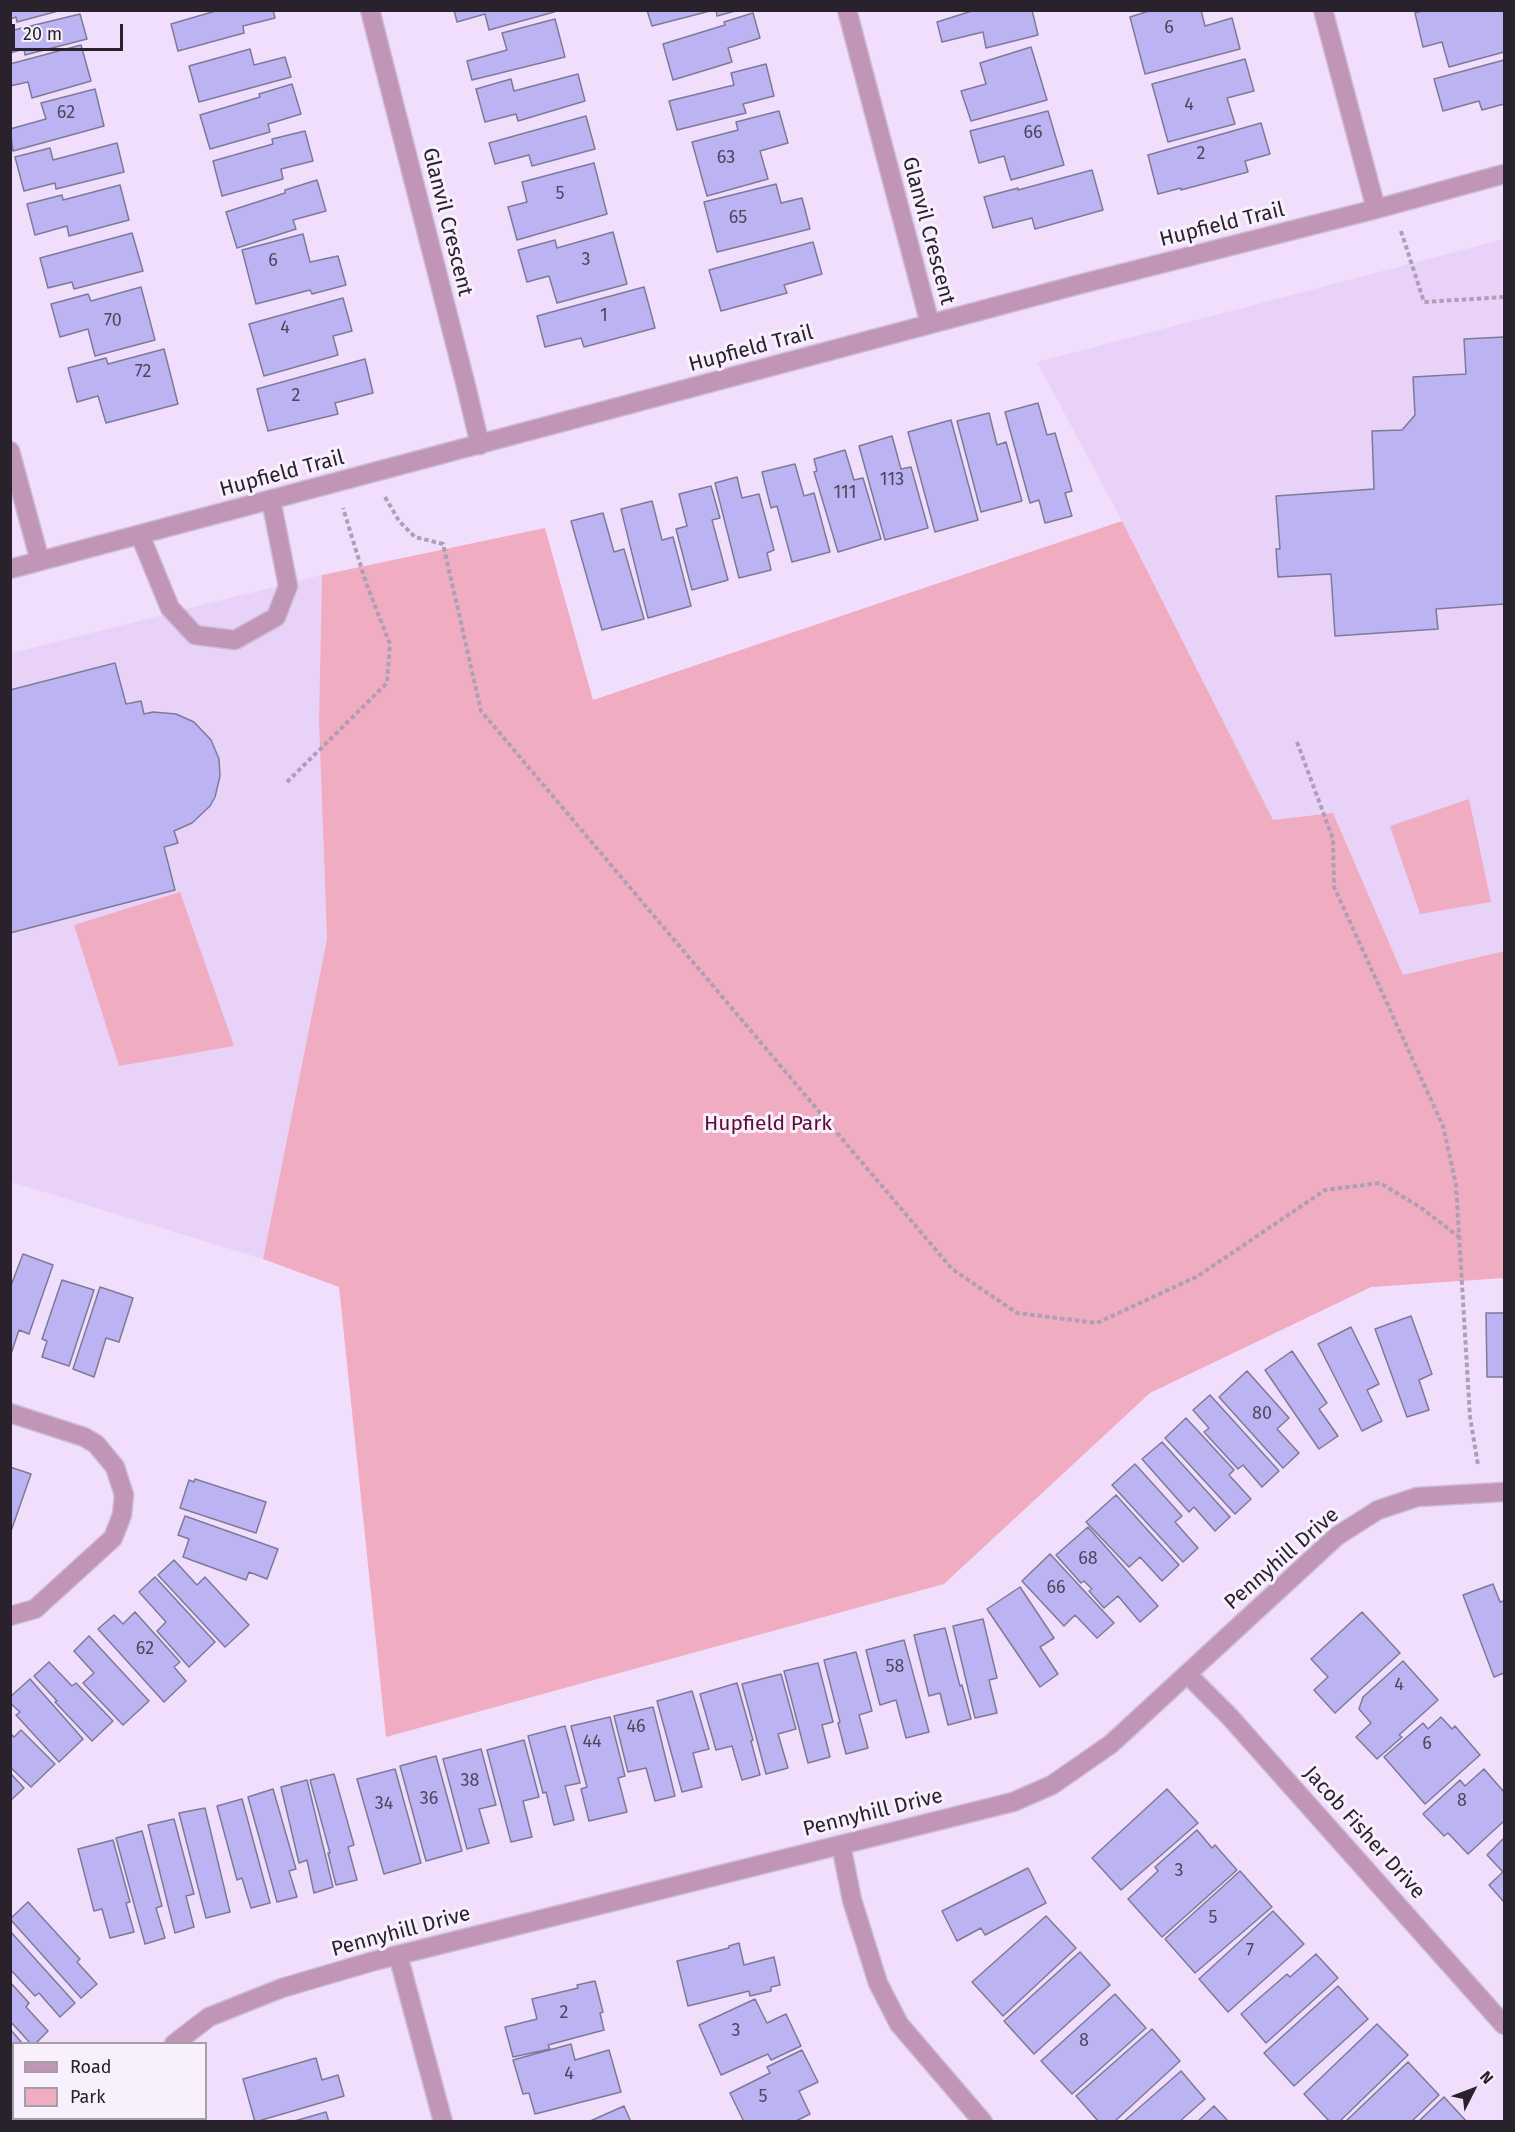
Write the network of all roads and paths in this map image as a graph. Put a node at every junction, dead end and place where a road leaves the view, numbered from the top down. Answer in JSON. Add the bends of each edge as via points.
{"nodes":[{"id":1,"x":370,"y":10,"type":"edge"},
{"id":2,"x":847,"y":10,"type":"edge"},
{"id":3,"x":1323,"y":10,"type":"edge"},
{"id":4,"x":1504,"y":174,"type":"edge"},
{"id":5,"x":1385,"y":207,"type":"junction"},
{"id":6,"x":1504,"y":297,"type":"edge"},
{"id":7,"x":930,"y":324,"type":"junction"},
{"id":8,"x":480,"y":445,"type":"junction"},
{"id":9,"x":10,"y":451,"type":"edge"},
{"id":10,"x":372,"y":473,"type":"junction"},
{"id":11,"x":336,"y":483,"type":"junction"},
{"id":12,"x":271,"y":500,"type":"junction"},
{"id":13,"x":140,"y":535,"type":"junction"},
{"id":14,"x":40,"y":561,"type":"junction"},
{"id":15,"x":10,"y":569,"type":"edge"},
{"id":16,"x":1297,"y":742,"type":"dead end"},
{"id":17,"x":287,"y":782,"type":"dead end"},
{"id":18,"x":1459,"y":1237,"type":"junction"},
{"id":19,"x":10,"y":1413,"type":"edge"},
{"id":20,"x":1504,"y":1492,"type":"edge"},
{"id":21,"x":1483,"y":1494,"type":"junction"},
{"id":22,"x":10,"y":1616,"type":"edge"},
{"id":23,"x":1187,"y":1674,"type":"junction"},
{"id":24,"x":841,"y":1845,"type":"junction"},
{"id":25,"x":398,"y":1955,"type":"junction"},
{"id":26,"x":1504,"y":2025,"type":"edge"},
{"id":27,"x":175,"y":2042,"type":"edge"},
{"id":28,"x":442,"y":2121,"type":"edge"},
{"id":29,"x":983,"y":2121,"type":"edge"}],
"edges":[{"from":1,"to":8,"type":"street","name":"Glanvil Crescent"},
{"from":2,"to":7,"type":"street","name":"Glanvil Crescent"},
{"from":3,"to":5,"type":"street"},
{"from":4,"to":5,"type":"street","name":"Hupfield Trail"},
{"from":5,"to":6,"type":"path","via":[[1424,302]]},
{"from":5,"to":7,"type":"street","name":"Hupfield Trail"},
{"from":7,"to":8,"type":"street","name":"Hupfield Trail"},
{"from":8,"to":10,"type":"street","name":"Hupfield Trail"},
{"from":9,"to":14,"type":"street"},
{"from":10,"to":11,"type":"street","name":"Hupfield Trail"},
{"from":10,"to":18,"type":"path","via":[[399,521],[415,537],[443,544],[481,711],[952,1269],[1017,1313],[1097,1323],[1198,1276],[1325,1190],[1380,1183]]},
{"from":11,"to":12,"type":"street","name":"Hupfield Trail"},
{"from":11,"to":17,"type":"path","via":[[366,583],[390,644],[387,683]]},
{"from":12,"to":13,"type":"street","name":"Hupfield Trail"},
{"from":12,"to":13,"type":"street","via":[[288,586],[276,617],[235,640],[195,635],[188,628],[170,608]]},
{"from":13,"to":14,"type":"street","name":"Hupfield Trail"},
{"from":14,"to":15,"type":"street","name":"Hupfield Trail"},
{"from":16,"to":18,"type":"path","via":[[1333,839],[1334,887],[1443,1126],[1456,1185]]},
{"from":18,"to":21,"type":"path","via":[[1470,1418]]},
{"from":19,"to":22,"type":"street","via":[[96,1444],[120,1476],[124,1495],[122,1515],[113,1538],[35,1609]]},
{"from":20,"to":21,"type":"street","name":"Pennyhill Drive"},
{"from":21,"to":23,"type":"street","name":"Pennyhill Drive","via":[[1417,1497],[1378,1510],[1337,1536]]},
{"from":23,"to":24,"type":"street","name":"Pennyhill Drive","via":[[1111,1744],[1052,1785],[1013,1802]]},
{"from":23,"to":26,"type":"street","name":"Jacob Fisher Drive"},
{"from":24,"to":25,"type":"street","name":"Pennyhill Drive"},
{"from":24,"to":29,"type":"street","via":[[852,1900],[878,1983],[899,2024]]},
{"from":25,"to":27,"type":"street","name":"Pennyhill Drive","via":[[282,1988],[209,2016]]},
{"from":25,"to":28,"type":"street"}]}
